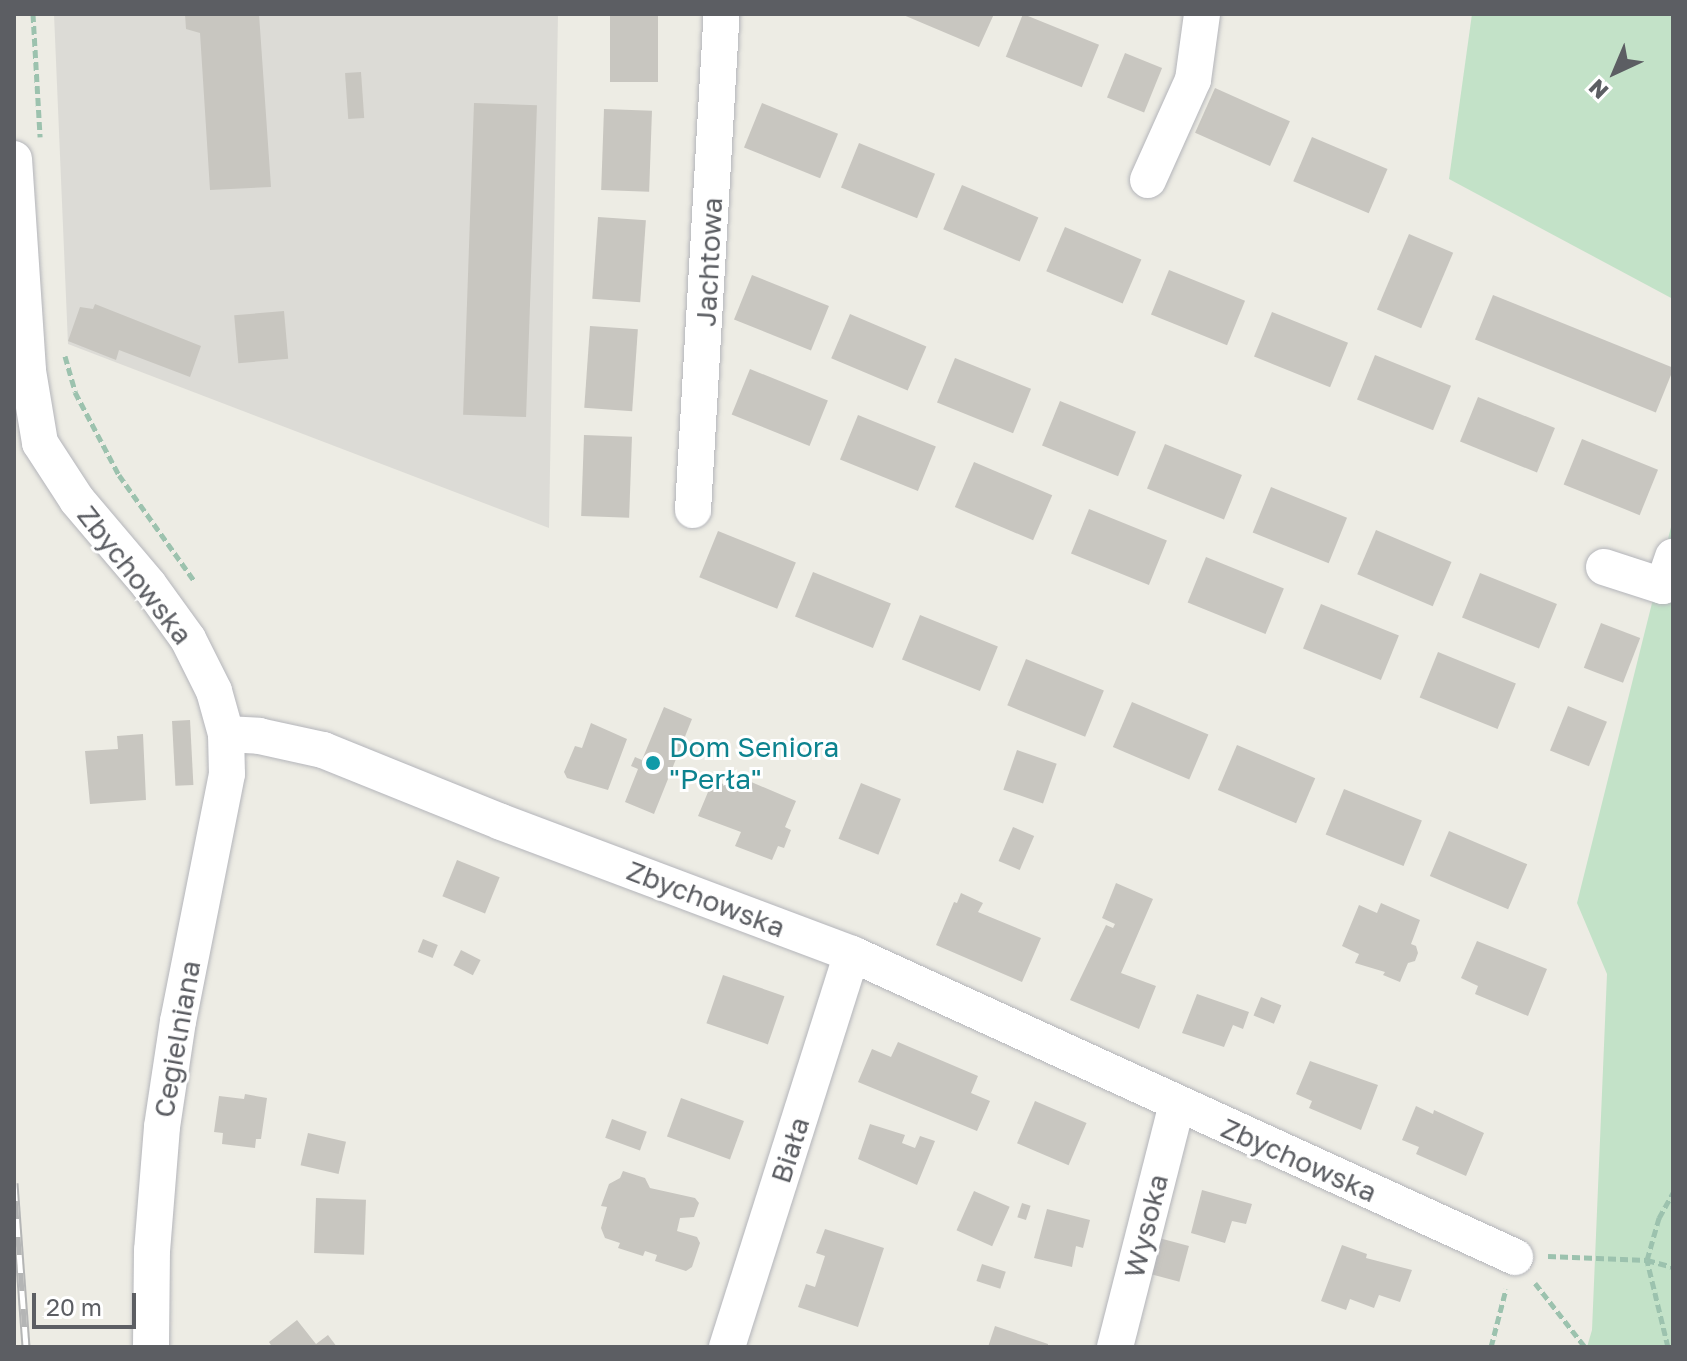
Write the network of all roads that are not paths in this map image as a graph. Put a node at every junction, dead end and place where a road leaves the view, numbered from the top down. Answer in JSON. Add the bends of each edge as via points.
{"nodes":[{"id":1,"x":722,"y":14,"type":"edge"},
{"id":2,"x":1202,"y":14,"type":"edge"},
{"id":3,"x":27,"y":149,"type":"edge"},
{"id":4,"x":1148,"y":180,"type":"dead end"},
{"id":5,"x":27,"y":444,"type":"edge"},
{"id":6,"x":693,"y":510,"type":"dead end"},
{"id":7,"x":1673,"y":557,"type":"edge"},
{"id":8,"x":1604,"y":567,"type":"dead end"},
{"id":9,"x":226,"y":734,"type":"junction"},
{"id":10,"x":852,"y":954,"type":"junction"},
{"id":11,"x":1177,"y":1104,"type":"junction"},
{"id":12,"x":1515,"y":1257,"type":"road end"},
{"id":13,"x":151,"y":1347,"type":"edge"},
{"id":14,"x":727,"y":1347,"type":"edge"},
{"id":15,"x":1115,"y":1347,"type":"edge"}],
"edges":[{"from":1,"to":6,"type":"street","name":"Jachtowa"},
{"from":2,"to":4,"type":"street","via":[[1193,80]]},
{"from":3,"to":5,"type":"street"},
{"from":5,"to":9,"type":"street","name":"Zbychowska","via":[[188,639],[214,691]]},
{"from":7,"to":8,"type":"street","via":[[1663,586]]},
{"from":9,"to":10,"type":"street","name":"Zbychowska","via":[[323,750]]},
{"from":9,"to":13,"type":"street","name":"Cegielniana","via":[[227,774],[162,1127]]},
{"from":10,"to":11,"type":"street","name":"Zbychowska"},
{"from":10,"to":14,"type":"street","name":"Biała"},
{"from":11,"to":12,"type":"street","name":"Zbychowska"},
{"from":11,"to":15,"type":"street","name":"Wysoka"}]}
